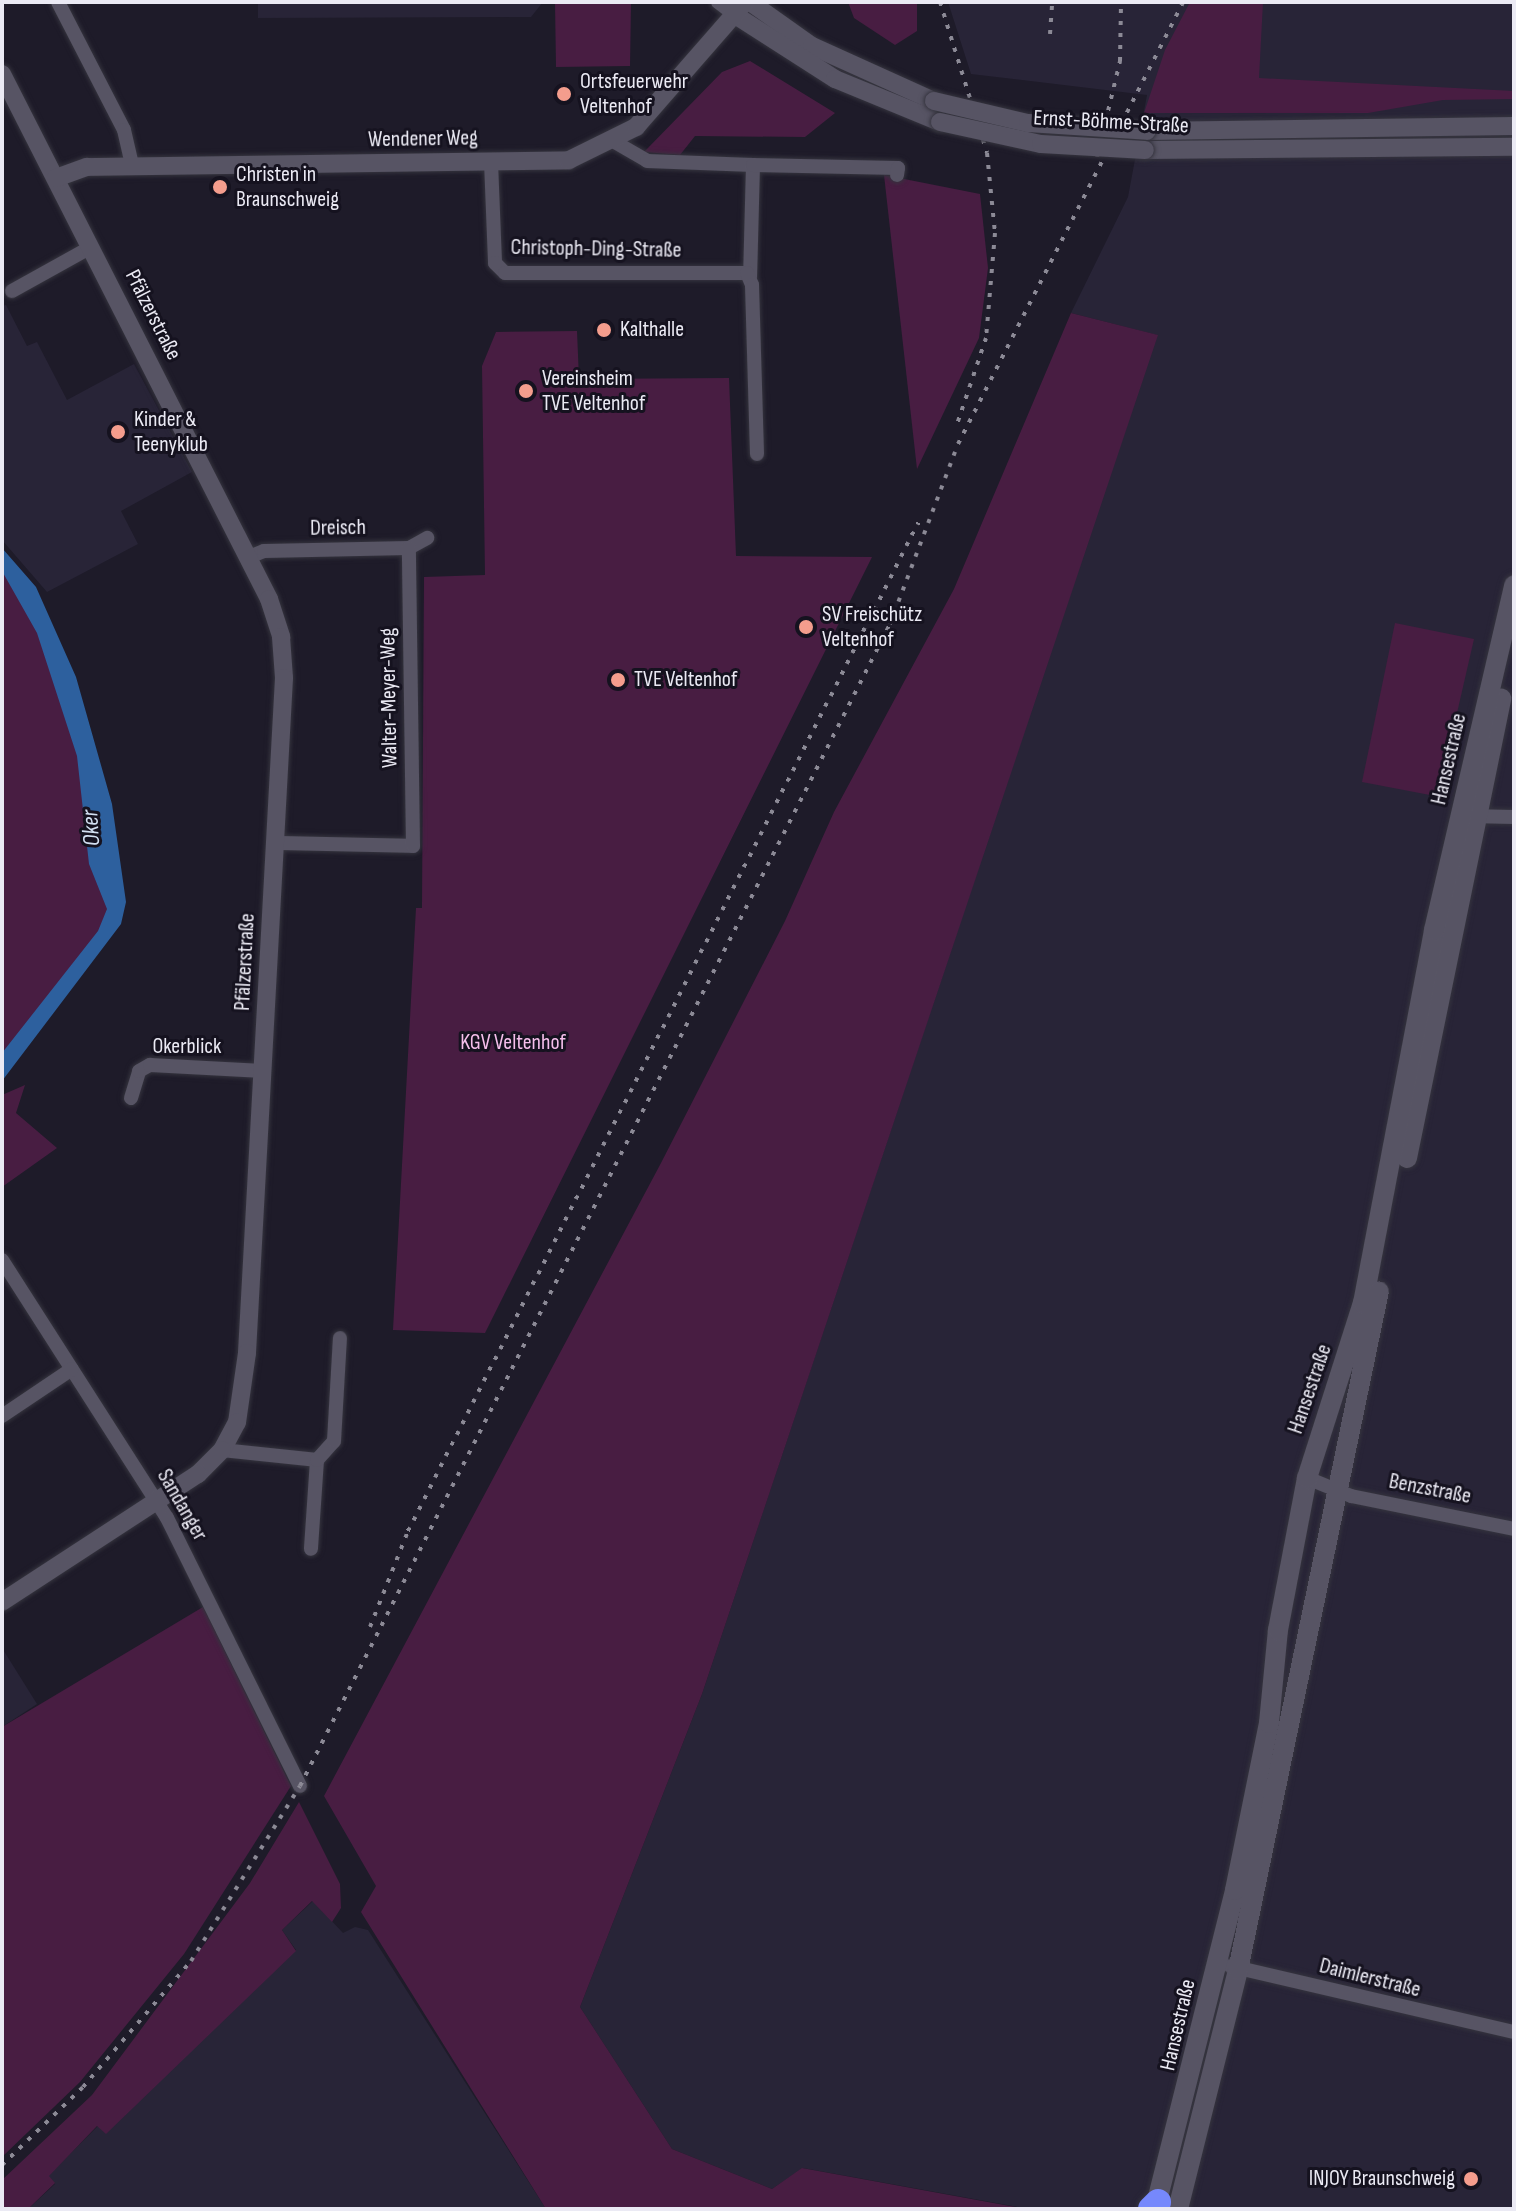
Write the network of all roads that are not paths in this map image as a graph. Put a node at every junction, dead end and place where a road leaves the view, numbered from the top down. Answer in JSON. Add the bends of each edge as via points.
{"nodes":[{"id":1,"x":58,"y":2,"type":"edge"},
{"id":2,"x":718,"y":2,"type":"edge"},
{"id":3,"x":743,"y":6,"type":"edge"},
{"id":4,"x":2,"y":74,"type":"edge"},
{"id":5,"x":1514,"y":126,"type":"edge"},
{"id":6,"x":613,"y":141,"type":"junction"},
{"id":7,"x":1146,"y":141,"type":"junction"},
{"id":8,"x":1514,"y":147,"type":"edge"},
{"id":9,"x":491,"y":162,"type":"junction"},
{"id":10,"x":753,"y":165,"type":"junction"},
{"id":11,"x":132,"y":166,"type":"junction"},
{"id":12,"x":897,"y":175,"type":"dead end"},
{"id":13,"x":56,"y":178,"type":"junction"},
{"id":14,"x":91,"y":247,"type":"junction"},
{"id":15,"x":750,"y":277,"type":"junction"},
{"id":16,"x":12,"y":291,"type":"dead end"},
{"id":17,"x":757,"y":454,"type":"dead end"},
{"id":18,"x":427,"y":538,"type":"dead end"},
{"id":19,"x":409,"y":548,"type":"junction"},
{"id":20,"x":249,"y":557,"type":"junction"},
{"id":21,"x":1514,"y":585,"type":"edge"},
{"id":22,"x":1514,"y":638,"type":"edge"},
{"id":23,"x":1469,"y":816,"type":"junction"},
{"id":24,"x":1514,"y":817,"type":"edge"},
{"id":25,"x":275,"y":843,"type":"junction"},
{"id":26,"x":263,"y":1071,"type":"junction"},
{"id":27,"x":131,"y":1098,"type":"dead end"},
{"id":28,"x":2,"y":1260,"type":"edge"},
{"id":29,"x":340,"y":1338,"type":"dead end"},
{"id":30,"x":72,"y":1369,"type":"junction"},
{"id":31,"x":2,"y":1416,"type":"edge"},
{"id":32,"x":222,"y":1450,"type":"junction"},
{"id":33,"x":317,"y":1460,"type":"junction"},
{"id":34,"x":1307,"y":1478,"type":"junction"},
{"id":35,"x":1337,"y":1493,"type":"junction"},
{"id":36,"x":157,"y":1502,"type":"junction"},
{"id":37,"x":1514,"y":1529,"type":"edge"},
{"id":38,"x":311,"y":1549,"type":"dead end"},
{"id":39,"x":2,"y":1602,"type":"edge"},
{"id":40,"x":300,"y":1786,"type":"dead end"},
{"id":41,"x":1218,"y":1960,"type":"junction"},
{"id":42,"x":1238,"y":1970,"type":"junction"},
{"id":43,"x":1514,"y":2032,"type":"edge"},
{"id":44,"x":1161,"y":2207,"type":"edge"}],
"edges":[{"from":1,"to":11,"type":"street","via":[[124,130]]},
{"from":2,"to":3,"type":"street","name":"Ernst-Böhme-Straße"},
{"from":3,"to":6,"type":"street","name":"Wendener Weg","via":[[656,110]]},
{"from":3,"to":7,"type":"street","name":"Ernst-Böhme-Straße","bridge":true,"via":[[812,46],[934,101],[1028,123]]},
{"from":3,"to":7,"type":"street","name":"Ernst-Böhme-Straße","bridge":true,"via":[[835,79],[940,122],[1041,144]]},
{"from":4,"to":13,"type":"street","name":"Pfälzerstraße"},
{"from":5,"to":7,"type":"street","name":"Ernst-Böhme-Straße"},
{"from":6,"to":9,"type":"street","name":"Wendener Weg","via":[[569,160]]},
{"from":6,"to":10,"type":"street","via":[[647,161]]},
{"from":7,"to":8,"type":"street","name":"Ernst-Böhme-Straße"},
{"from":9,"to":11,"type":"street","name":"Wendener Weg"},
{"from":9,"to":15,"type":"street","name":"Christoph-Ding-Straße","via":[[495,263],[505,273],[742,271]]},
{"from":10,"to":12,"type":"street","via":[[898,168]]},
{"from":10,"to":15,"type":"street"},
{"from":11,"to":13,"type":"street","name":"Wendener Weg","via":[[87,167]]},
{"from":13,"to":14,"type":"street","name":"Pfälzerstraße"},
{"from":14,"to":16,"type":"street"},
{"from":14,"to":20,"type":"street","name":"Pfälzerstraße"},
{"from":15,"to":17,"type":"street"},
{"from":18,"to":19,"type":"street","name":"Dreisch"},
{"from":19,"to":20,"type":"street","name":"Dreisch","via":[[264,551]]},
{"from":19,"to":25,"type":"street","name":"Walter-Meyer-Weg","via":[[413,846]]},
{"from":20,"to":25,"type":"street","name":"Pfälzerstraße","via":[[269,599],[284,656]]},
{"from":21,"to":23,"type":"main road","name":"Hansestraße"},
{"from":22,"to":23,"type":"main road","name":"Hansestraße"},
{"from":23,"to":24,"type":"street"},
{"from":23,"to":34,"type":"main road","name":"Hansestraße","via":[[1363,1303]]},
{"from":23,"to":35,"type":"main road","name":"Hansestraße"},
{"from":25,"to":26,"type":"street","name":"Pfälzerstraße"},
{"from":26,"to":27,"type":"street","name":"Okerblick","via":[[150,1065],[139,1071]]},
{"from":26,"to":32,"type":"street","name":"Pfälzerstraße","via":[[245,1383],[237,1422]]},
{"from":28,"to":30,"type":"street","name":"Sandanger"},
{"from":29,"to":33,"type":"street","via":[[334,1441]]},
{"from":30,"to":31,"type":"street"},
{"from":30,"to":36,"type":"street","name":"Sandanger"},
{"from":32,"to":33,"type":"street"},
{"from":32,"to":36,"type":"street","name":"Pfälzerstraße"},
{"from":33,"to":38,"type":"street"},
{"from":34,"to":35,"type":"street","name":"Benzstraße"},
{"from":34,"to":41,"type":"main road","name":"Hansestraße","via":[[1278,1630],[1258,1783]]},
{"from":35,"to":37,"type":"street","name":"Benzstraße"},
{"from":35,"to":42,"type":"main road","name":"Hansestraße"},
{"from":36,"to":39,"type":"street","name":"Pfälzerstraße"},
{"from":36,"to":40,"type":"street","name":"Sandanger"},
{"from":41,"to":42,"type":"street","name":"Daimlerstraße"},
{"from":41,"to":44,"type":"main road","name":"Hansestraße"},
{"from":42,"to":43,"type":"street","name":"Daimlerstraße"},
{"from":42,"to":44,"type":"main road","name":"Hansestraße"}]}
